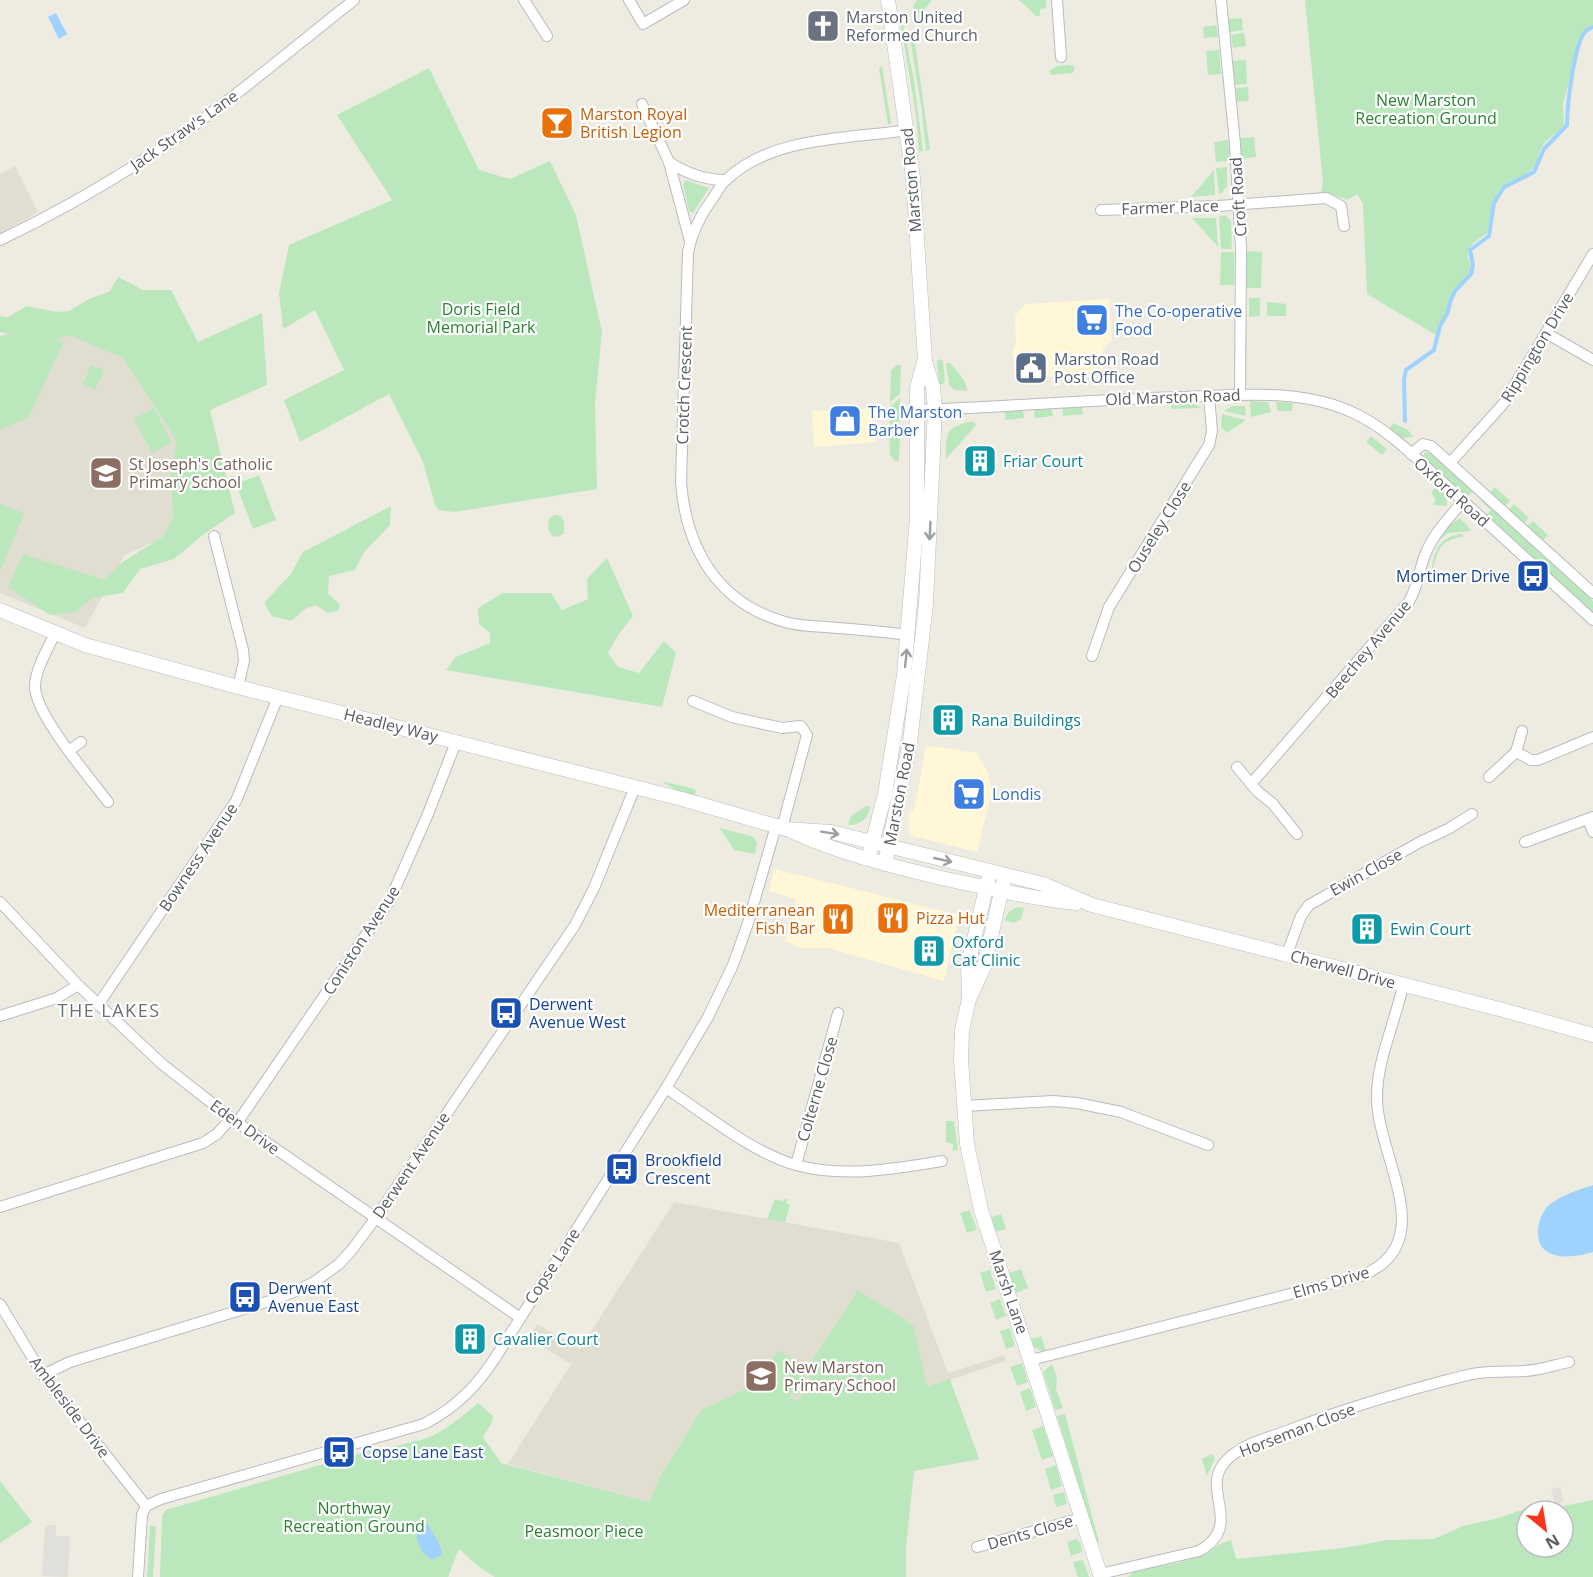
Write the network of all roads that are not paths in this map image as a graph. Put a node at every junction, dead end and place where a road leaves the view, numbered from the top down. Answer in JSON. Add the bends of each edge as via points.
{"nodes":[{"id":1,"x":354,"y":0,"type":"edge"},
{"id":2,"x":524,"y":0,"type":"edge"},
{"id":3,"x":629,"y":0,"type":"edge"},
{"id":4,"x":684,"y":0,"type":"edge"},
{"id":5,"x":888,"y":0,"type":"edge"},
{"id":6,"x":1057,"y":0,"type":"edge"},
{"id":7,"x":1221,"y":0,"type":"edge"},
{"id":8,"x":547,"y":36,"type":"dead end"},
{"id":9,"x":1061,"y":57,"type":"dead end"},
{"id":10,"x":642,"y":104,"type":"dead end"},
{"id":11,"x":908,"y":130,"type":"junction"},
{"id":12,"x":669,"y":162,"type":"junction"},
{"id":13,"x":726,"y":180,"type":"junction"},
{"id":14,"x":1239,"y":204,"type":"junction"},
{"id":15,"x":1101,"y":210,"type":"dead end"},
{"id":16,"x":1344,"y":226,"type":"dead end"},
{"id":17,"x":0,"y":240,"type":"edge"},
{"id":18,"x":690,"y":241,"type":"junction"},
{"id":19,"x":1593,"y":254,"type":"edge"},
{"id":20,"x":1546,"y":333,"type":"junction"},
{"id":21,"x":1593,"y":360,"type":"edge"},
{"id":22,"x":925,"y":361,"type":"junction"},
{"id":23,"x":1240,"y":394,"type":"junction"},
{"id":24,"x":1209,"y":396,"type":"junction"},
{"id":25,"x":935,"y":409,"type":"junction"},
{"id":26,"x":918,"y":410,"type":"junction"},
{"id":27,"x":1412,"y":454,"type":"junction"},
{"id":28,"x":1450,"y":463,"type":"junction"},
{"id":29,"x":1463,"y":501,"type":"junction"},
{"id":30,"x":214,"y":536,"type":"dead end"},
{"id":31,"x":1593,"y":593,"type":"edge"},
{"id":32,"x":911,"y":602,"type":"junction"},
{"id":33,"x":926,"y":603,"type":"junction"},
{"id":34,"x":0,"y":610,"type":"edge"},
{"id":35,"x":1593,"y":620,"type":"edge"},
{"id":36,"x":55,"y":633,"type":"junction"},
{"id":37,"x":908,"y":634,"type":"junction"},
{"id":38,"x":1092,"y":657,"type":"dead end"},
{"id":39,"x":238,"y":687,"type":"junction"},
{"id":40,"x":278,"y":697,"type":"junction"},
{"id":41,"x":693,"y":701,"type":"dead end"},
{"id":42,"x":898,"y":722,"type":"junction"},
{"id":43,"x":912,"y":725,"type":"junction"},
{"id":44,"x":1522,"y":731,"type":"dead end"},
{"id":45,"x":1593,"y":737,"type":"edge"},
{"id":46,"x":81,"y":742,"type":"dead end"},
{"id":47,"x":456,"y":742,"type":"junction"},
{"id":48,"x":70,"y":750,"type":"junction"},
{"id":49,"x":1516,"y":752,"type":"junction"},
{"id":50,"x":1237,"y":767,"type":"dead end"},
{"id":51,"x":1489,"y":777,"type":"dead end"},
{"id":52,"x":1251,"y":784,"type":"junction"},
{"id":53,"x":635,"y":787,"type":"junction"},
{"id":54,"x":108,"y":802,"type":"dead end"},
{"id":55,"x":1472,"y":814,"type":"dead end"},
{"id":56,"x":1590,"y":818,"type":"edge"},
{"id":57,"x":781,"y":827,"type":"junction"},
{"id":58,"x":1593,"y":832,"type":"edge"},
{"id":59,"x":1297,"y":834,"type":"dead end"},
{"id":60,"x":1525,"y":842,"type":"dead end"},
{"id":61,"x":873,"y":843,"type":"junction"},
{"id":62,"x":889,"y":847,"type":"junction"},
{"id":63,"x":868,"y":859,"type":"junction"},
{"id":64,"x":889,"y":865,"type":"junction"},
{"id":65,"x":990,"y":872,"type":"junction"},
{"id":66,"x":1005,"y":875,"type":"junction"},
{"id":67,"x":986,"y":888,"type":"junction"},
{"id":68,"x":1001,"y":891,"type":"junction"},
{"id":69,"x":0,"y":902,"type":"edge"},
{"id":70,"x":1092,"y":905,"type":"junction"},
{"id":71,"x":1287,"y":954,"type":"junction"},
{"id":72,"x":78,"y":985,"type":"junction"},
{"id":73,"x":1403,"y":985,"type":"junction"},
{"id":74,"x":969,"y":999,"type":"junction"},
{"id":75,"x":98,"y":1005,"type":"junction"},
{"id":76,"x":838,"y":1013,"type":"dead end"},
{"id":77,"x":0,"y":1016,"type":"edge"},
{"id":78,"x":1593,"y":1035,"type":"edge"},
{"id":79,"x":666,"y":1088,"type":"junction"},
{"id":80,"x":963,"y":1106,"type":"junction"},
{"id":81,"x":234,"y":1120,"type":"junction"},
{"id":82,"x":1208,"y":1144,"type":"dead end"},
{"id":83,"x":942,"y":1161,"type":"dead end"},
{"id":84,"x":796,"y":1165,"type":"junction"},
{"id":85,"x":0,"y":1207,"type":"edge"},
{"id":86,"x":375,"y":1219,"type":"junction"},
{"id":87,"x":0,"y":1304,"type":"edge"},
{"id":88,"x":519,"y":1317,"type":"junction"},
{"id":89,"x":1031,"y":1360,"type":"junction"},
{"id":90,"x":1569,"y":1362,"type":"dead end"},
{"id":91,"x":43,"y":1375,"type":"junction"},
{"id":92,"x":146,"y":1506,"type":"junction"},
{"id":93,"x":1082,"y":1518,"type":"junction"},
{"id":94,"x":977,"y":1547,"type":"dead end"},
{"id":95,"x":1101,"y":1576,"type":"edge"},
{"id":96,"x":138,"y":1577,"type":"edge"}],
"edges":[{"from":1,"to":17,"type":"street","name":"Jack Straw's Lane","via":[[233,97],[141,162]]},
{"from":2,"to":8,"type":"street"},
{"from":3,"to":4,"type":"street","via":[[643,24]]},
{"from":5,"to":11,"type":"main road","name":"Marston Road"},
{"from":6,"to":9,"type":"street"},
{"from":7,"to":14,"type":"street","name":"Croft Road"},
{"from":10,"to":12,"type":"street"},
{"from":11,"to":13,"type":"street","name":"Crotch Crescent","via":[[787,147],[767,154]]},
{"from":11,"to":22,"type":"main road","name":"Marston Road"},
{"from":12,"to":13,"type":"street","via":[[704,178]]},
{"from":12,"to":18,"type":"street"},
{"from":13,"to":18,"type":"street","name":"Crotch Crescent","via":[[708,204]]},
{"from":14,"to":15,"type":"street","name":"Farmer Place"},
{"from":14,"to":16,"type":"street","name":"Farmer Place","via":[[1326,198],[1341,206]]},
{"from":14,"to":23,"type":"street","name":"Croft Road"},
{"from":18,"to":37,"type":"street","name":"Crotch Crescent","via":[[681,482],[689,530],[699,554],[726,591],[784,622]]},
{"from":19,"to":20,"type":"street","name":"Rippington Drive"},
{"from":20,"to":21,"type":"street"},
{"from":20,"to":28,"type":"street","name":"Rippington Drive","via":[[1504,403]]},
{"from":22,"to":25,"type":"main road","name":"Marston Road"},
{"from":22,"to":26,"type":"main road","name":"Marston Road","via":[[917,388]]},
{"from":23,"to":24,"type":"street","name":"Old Marston Road"},
{"from":23,"to":27,"type":"street","name":"Old Marston Road","via":[[1309,398],[1335,405],[1371,423]]},
{"from":24,"to":25,"type":"street","name":"Old Marston Road"},
{"from":24,"to":38,"type":"street","name":"Ouseley Close","via":[[1209,445],[1109,607]]},
{"from":25,"to":26,"type":"street","name":"Old Marston Road"},
{"from":25,"to":33,"type":"main road","name":"Marston Road","one_way":true},
{"from":26,"to":32,"type":"main road","name":"Marston Road"},
{"from":27,"to":28,"type":"street","name":"Oxford Road","via":[[1426,444]]},
{"from":27,"to":29,"type":"street","name":"Oxford Road"},
{"from":28,"to":31,"type":"street","name":"Oxford Road"},
{"from":29,"to":35,"type":"street","name":"Oxford Road"},
{"from":29,"to":52,"type":"street","name":"Beechey Avenue","via":[[1432,540],[1408,603]]},
{"from":30,"to":39,"type":"street","via":[[243,650]]},
{"from":32,"to":33,"type":"street"},
{"from":32,"to":37,"type":"main road","name":"Marston Road"},
{"from":33,"to":43,"type":"main road","name":"Marston Road"},
{"from":34,"to":36,"type":"main road","name":"Headley Way"},
{"from":36,"to":39,"type":"main road","name":"Headley Way"},
{"from":36,"to":48,"type":"street","via":[[36,677],[35,695],[49,723]]},
{"from":42,"to":37,"type":"main road","name":"Marston Road","one_way":true},
{"from":39,"to":40,"type":"main road","name":"Headley Way"},
{"from":40,"to":47,"type":"main road","name":"Headley Way"},
{"from":40,"to":75,"type":"street","name":"Bowness Avenue","via":[[236,801]]},
{"from":41,"to":57,"type":"street","name":"Copse Lane","via":[[732,717],[804,729],[807,735]]},
{"from":42,"to":43,"type":"street","name":"Marston Road"},
{"from":42,"to":61,"type":"main road","name":"Marston Road"},
{"from":43,"to":62,"type":"main road","name":"Marston Road"},
{"from":44,"to":49,"type":"street"},
{"from":45,"to":49,"type":"street","via":[[1538,760]]},
{"from":46,"to":48,"type":"street"},
{"from":47,"to":53,"type":"main road","name":"Headley Way"},
{"from":47,"to":81,"type":"street","name":"Coniston Avenue","via":[[390,900]]},
{"from":48,"to":54,"type":"street"},
{"from":49,"to":51,"type":"street"},
{"from":50,"to":52,"type":"street"},
{"from":52,"to":59,"type":"street"},
{"from":53,"to":57,"type":"main road","name":"Headley Way"},
{"from":53,"to":86,"type":"street","name":"Derwent Avenue","via":[[580,916]]},
{"from":55,"to":71,"type":"street","name":"Ewin Close","via":[[1309,905],[1300,916]]},
{"from":56,"to":58,"type":"street"},
{"from":56,"to":60,"type":"street"},
{"from":57,"to":61,"type":"main road","name":"Headley Way","one_way":true,"via":[[831,832]]},
{"from":57,"to":63,"type":"main road","name":"Headley Way","via":[[826,847]]},
{"from":57,"to":79,"type":"street","name":"Copse Lane","via":[[733,965]]},
{"from":61,"to":62,"type":"main road","name":"Headley Way"},
{"from":61,"to":63,"type":"main road","name":"Marston Road"},
{"from":62,"to":64,"type":"main road","name":"Marston Road"},
{"from":62,"to":65,"type":"main road","name":"Cherwell Drive","one_way":true},
{"from":63,"to":64,"type":"main road","name":"Headley Way"},
{"from":64,"to":67,"type":"main road","name":"Cherwell Drive"},
{"from":65,"to":66,"type":"main road","name":"Cherwell Drive"},
{"from":65,"to":67,"type":"main road","name":"Marsh Lane"},
{"from":66,"to":68,"type":"main road","name":"Marsh Lane"},
{"from":66,"to":70,"type":"main road","name":"Cherwell Drive","via":[[1043,884]]},
{"from":67,"to":68,"type":"main road","name":"Cherwell Drive"},
{"from":67,"to":74,"type":"main road","name":"Marsh Lane","via":[[968,965]]},
{"from":68,"to":70,"type":"main road","name":"Cherwell Drive"},
{"from":68,"to":74,"type":"main road","name":"Marsh Lane","via":[[984,968]]},
{"from":69,"to":72,"type":"street","name":"Eden Drive"},
{"from":70,"to":71,"type":"main road","name":"Cherwell Drive"},
{"from":71,"to":73,"type":"main road","name":"Cherwell Drive"},
{"from":72,"to":75,"type":"street","name":"Eden Drive"},
{"from":72,"to":77,"type":"street","via":[[57,998]]},
{"from":73,"to":78,"type":"main road","name":"Cherwell Drive"},
{"from":73,"to":89,"type":"street","name":"Elms Drive","via":[[1377,1098],[1403,1222],[1389,1258],[1361,1276]]},
{"from":74,"to":80,"type":"main road","name":"Marsh Lane","via":[[962,1030]]},
{"from":75,"to":81,"type":"street","name":"Eden Drive","via":[[162,1064]]},
{"from":76,"to":84,"type":"street","name":"Colterne Close"},
{"from":79,"to":84,"type":"street","via":[[743,1139]]},
{"from":79,"to":88,"type":"street","name":"Copse Lane"},
{"from":80,"to":82,"type":"street","via":[[1077,1103],[1122,1112]]},
{"from":80,"to":89,"type":"main road","name":"Marsh Lane","via":[[981,1210]]},
{"from":81,"to":85,"type":"street","name":"Coniston Avenue","via":[[203,1143]]},
{"from":81,"to":86,"type":"street","name":"Eden Drive"},
{"from":83,"to":84,"type":"street","via":[[849,1171]]},
{"from":86,"to":88,"type":"street","name":"Eden Drive"},
{"from":86,"to":91,"type":"street","name":"Derwent Avenue","via":[[339,1264],[298,1290],[70,1362]]},
{"from":87,"to":91,"type":"street","name":"Ambleside Drive"},
{"from":88,"to":92,"type":"street","name":"Copse Lane","via":[[482,1378],[461,1400],[424,1424],[161,1498]]},
{"from":89,"to":93,"type":"main road","name":"Marsh Lane"},
{"from":90,"to":95,"type":"street","name":"Horseman Close","via":[[1527,1371],[1458,1377],[1367,1403],[1252,1444],[1232,1455],[1219,1472],[1215,1484],[1222,1521],[1207,1547]]},
{"from":91,"to":92,"type":"street","name":"Ambleside Drive"},
{"from":92,"to":96,"type":"street"},
{"from":93,"to":94,"type":"street","name":"Dents Close"},
{"from":93,"to":95,"type":"main road","name":"Marsh Lane"}]}
